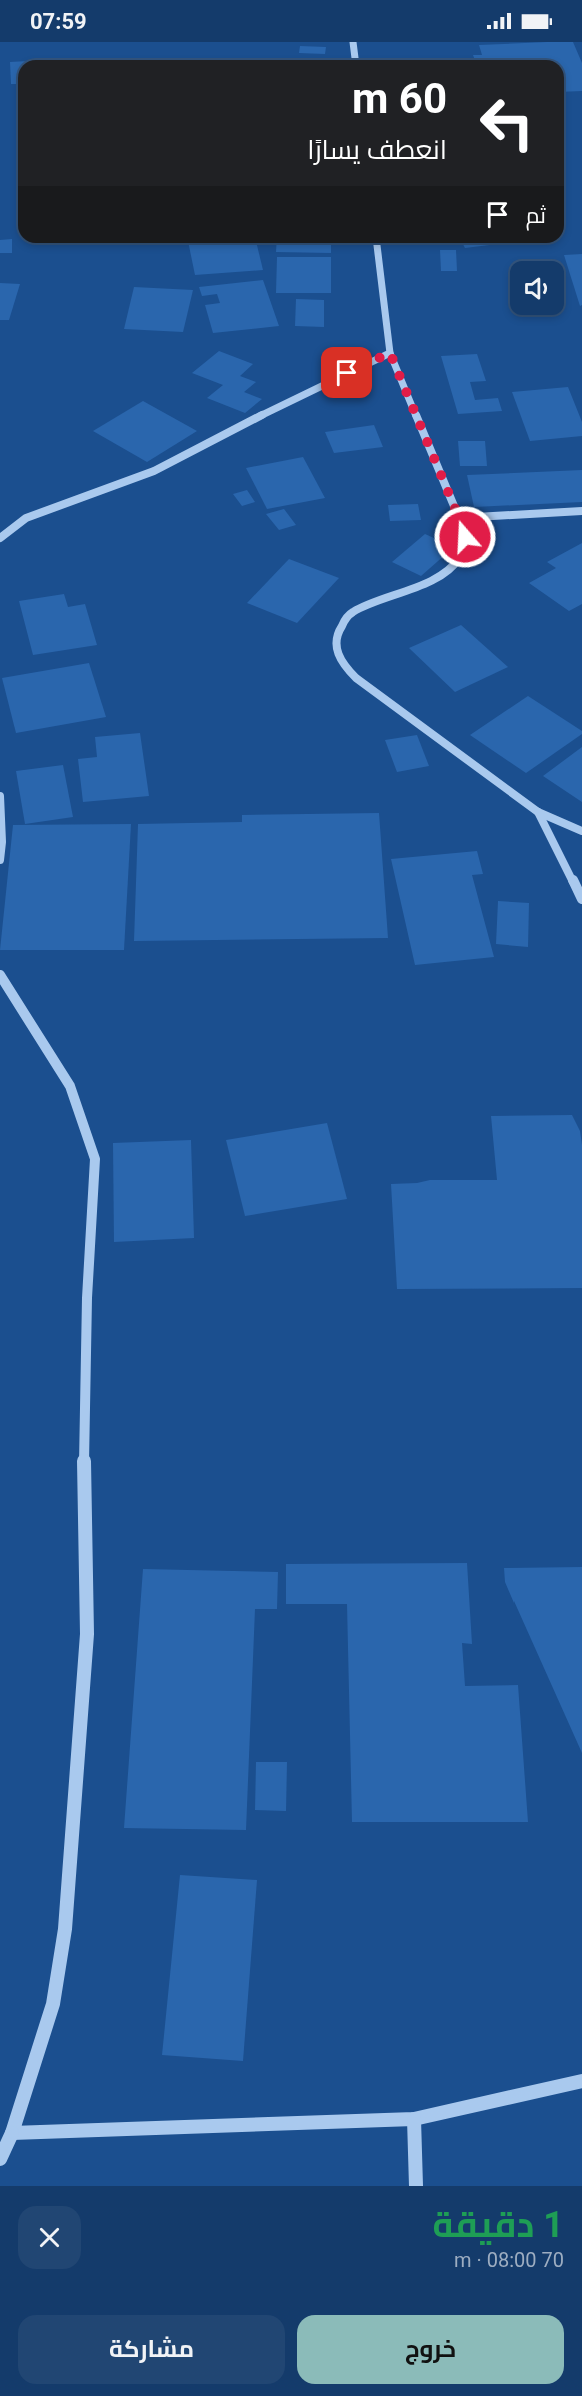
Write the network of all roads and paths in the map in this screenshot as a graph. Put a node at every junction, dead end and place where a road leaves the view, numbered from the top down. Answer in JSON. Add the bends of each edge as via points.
{"nodes":[{"id":1,"x":353,"y":42,"type":"edge"},
{"id":2,"x":355,"y":60,"type":"edge"},
{"id":3,"x":377,"y":243,"type":"edge"},
{"id":4,"x":390,"y":353,"type":"junction"},
{"id":5,"x":582,"y":511,"type":"edge"},
{"id":6,"x":459,"y":518,"type":"junction"},
{"id":7,"x":0,"y":538,"type":"edge"},
{"id":8,"x":0,"y":796,"type":"edge"},
{"id":9,"x":538,"y":812,"type":"junction"},
{"id":10,"x":582,"y":831,"type":"edge"},
{"id":11,"x":0,"y":860,"type":"edge"},
{"id":12,"x":582,"y":898,"type":"edge"},
{"id":13,"x":0,"y":975,"type":"edge"},
{"id":14,"x":582,"y":2081,"type":"edge"},
{"id":15,"x":414,"y":2119,"type":"junction"},
{"id":16,"x":12,"y":2133,"type":"junction"},
{"id":17,"x":0,"y":2158,"type":"edge"},
{"id":18,"x":416,"y":2186,"type":"edge"}],
"edges":[{"from":1,"to":2,"type":"street"},
{"from":3,"to":4,"type":"street"},
{"from":4,"to":6,"type":"street"},
{"from":4,"to":7,"type":"street","via":[[154,471],[26,518]]},
{"from":5,"to":6,"type":"street"},
{"from":6,"to":9,"type":"street","via":[[465,537],[457,562],[427,580],[352,612],[337,633],[338,657],[356,678]]},
{"from":8,"to":11,"type":"street"},
{"from":9,"to":10,"type":"street"},
{"from":9,"to":12,"type":"street"},
{"from":13,"to":16,"type":"street","via":[[70,1086],[94,1159],[84,1452],[87,1634],[72,1850],[53,2004]]},
{"from":14,"to":15,"type":"street"},
{"from":15,"to":16,"type":"street"},
{"from":15,"to":18,"type":"street"},
{"from":16,"to":17,"type":"street"}]}
